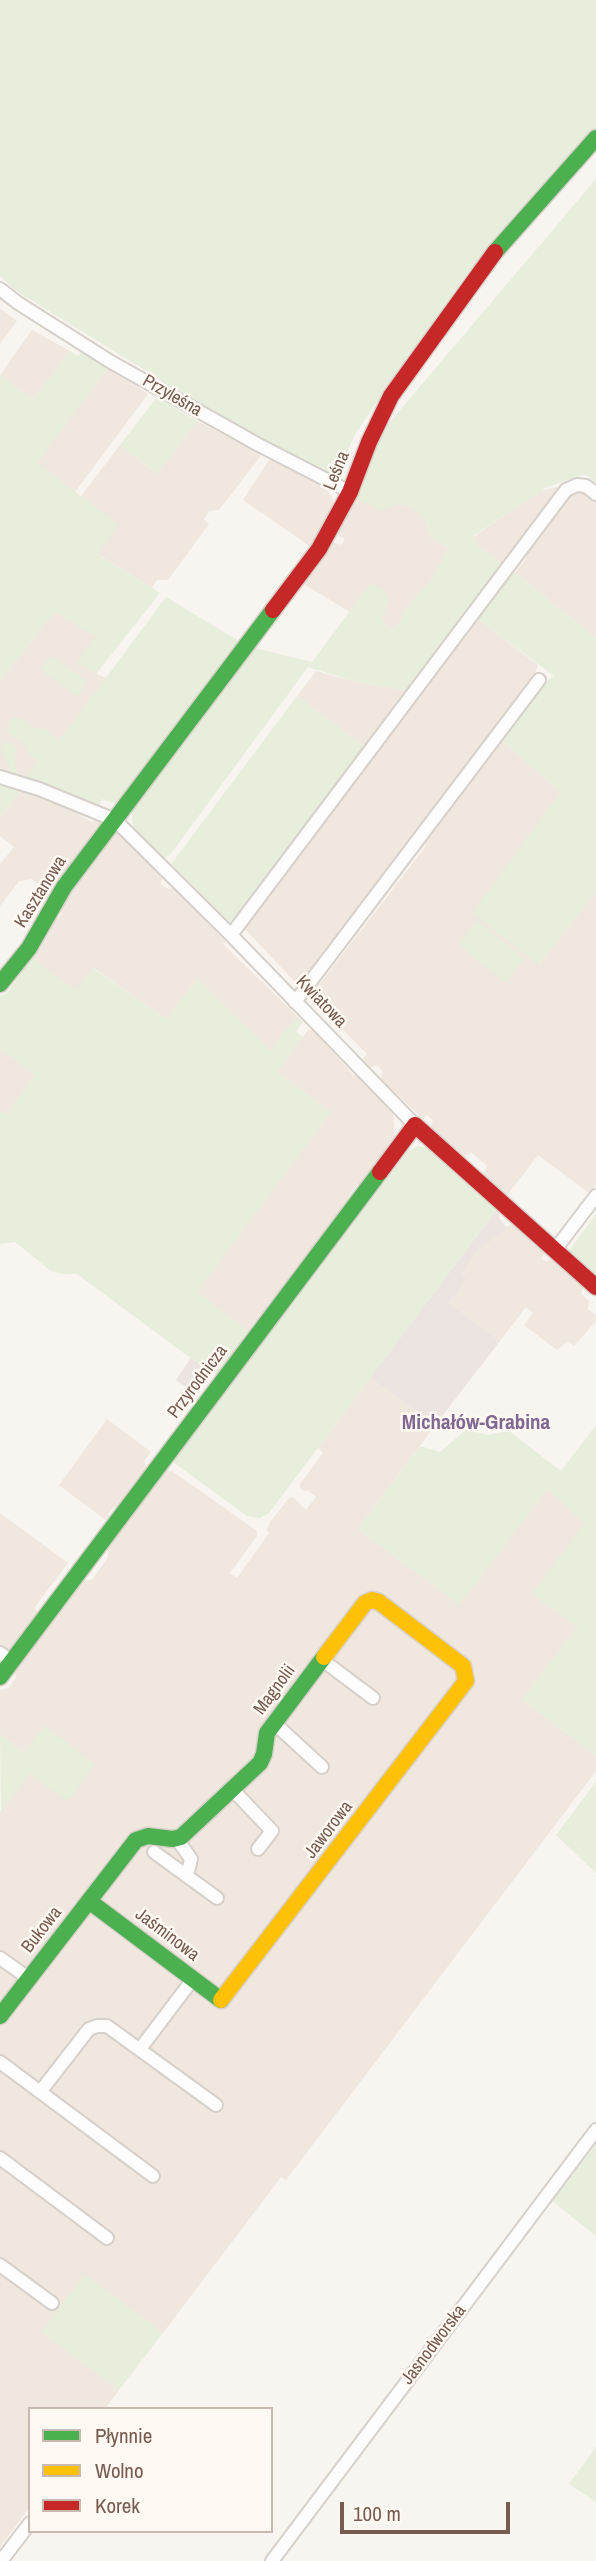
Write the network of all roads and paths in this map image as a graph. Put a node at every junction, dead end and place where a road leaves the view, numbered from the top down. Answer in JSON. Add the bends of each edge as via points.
{"nodes":[{"id":1,"x":596,"y":138,"type":"edge"},
{"id":2,"x":0,"y":289,"type":"edge"},
{"id":3,"x":350,"y":492,"type":"junction"},
{"id":4,"x":596,"y":494,"type":"edge"},
{"id":5,"x":539,"y":680,"type":"dead end"},
{"id":6,"x":0,"y":777,"type":"edge"},
{"id":7,"x":115,"y":820,"type":"junction"},
{"id":8,"x":231,"y":935,"type":"junction"},
{"id":9,"x":0,"y":984,"type":"edge"},
{"id":10,"x":295,"y":1002,"type":"junction"},
{"id":11,"x":415,"y":1125,"type":"junction"},
{"id":12,"x":596,"y":1196,"type":"edge"},
{"id":13,"x":554,"y":1251,"type":"junction"},
{"id":14,"x":596,"y":1287,"type":"edge"},
{"id":15,"x":6,"y":1657,"type":"edge"},
{"id":16,"x":321,"y":1659,"type":"junction"},
{"id":17,"x":0,"y":1677,"type":"edge"},
{"id":18,"x":466,"y":1681,"type":"joint"},
{"id":19,"x":373,"y":1698,"type":"dead end"},
{"id":20,"x":274,"y":1723,"type":"junction"},
{"id":21,"x":322,"y":1767,"type":"dead end"},
{"id":22,"x":232,"y":1789,"type":"junction"},
{"id":23,"x":177,"y":1839,"type":"junction"},
{"id":24,"x":258,"y":1849,"type":"dead end"},
{"id":25,"x":154,"y":1852,"type":"dead end"},
{"id":26,"x":187,"y":1876,"type":"junction"},
{"id":27,"x":217,"y":1898,"type":"dead end"},
{"id":28,"x":89,"y":1901,"type":"junction"},
{"id":29,"x":0,"y":1958,"type":"edge"},
{"id":30,"x":28,"y":1978,"type":"junction"},
{"id":31,"x":193,"y":1979,"type":"junction"},
{"id":32,"x":222,"y":2001,"type":"joint"},
{"id":33,"x":0,"y":2016,"type":"edge"},
{"id":34,"x":140,"y":2049,"type":"junction"},
{"id":35,"x":0,"y":2062,"type":"edge"},
{"id":36,"x":40,"y":2092,"type":"junction"},
{"id":37,"x":216,"y":2105,"type":"dead end"},
{"id":38,"x":596,"y":2130,"type":"edge"},
{"id":39,"x":0,"y":2158,"type":"edge"},
{"id":40,"x":153,"y":2176,"type":"dead end"},
{"id":41,"x":107,"y":2238,"type":"dead end"},
{"id":42,"x":0,"y":2265,"type":"edge"},
{"id":43,"x":52,"y":2303,"type":"dead end"},
{"id":44,"x":28,"y":2525,"type":"edge"},
{"id":45,"x":1,"y":2561,"type":"edge"},
{"id":46,"x":272,"y":2561,"type":"edge"}],
"edges":[{"from":1,"to":3,"type":"street","name":"Leśna","via":[[493,254],[391,396]]},
{"from":2,"to":3,"type":"street","name":"Przyleśna","via":[[111,362]]},
{"from":3,"to":7,"type":"street","name":"Leśna","via":[[314,556]]},
{"from":4,"to":8,"type":"street","via":[[586,486],[566,489]]},
{"from":5,"to":10,"type":"street"},
{"from":6,"to":7,"type":"street","name":"Kwiatowa"},
{"from":7,"to":8,"type":"street","name":"Kwiatowa"},
{"from":7,"to":9,"type":"street","name":"Kasztanowa"},
{"from":8,"to":10,"type":"street","name":"Kwiatowa"},
{"from":10,"to":11,"type":"street","name":"Kwiatowa"},
{"from":11,"to":13,"type":"street","name":"Kwiatowa"},
{"from":11,"to":15,"type":"street","name":"Przyrodnicza"},
{"from":12,"to":13,"type":"street"},
{"from":13,"to":14,"type":"street","name":"Kwiatowa"},
{"from":15,"to":17,"type":"street","name":"Przyrodnicza"},
{"from":16,"to":18,"type":"street","name":"Magnolii","via":[[372,1600],[463,1666]]},
{"from":16,"to":19,"type":"street"},
{"from":16,"to":20,"type":"street","name":"Magnolii"},
{"from":18,"to":32,"type":"street","name":"Jaworowa"},
{"from":20,"to":21,"type":"street"},
{"from":20,"to":22,"type":"street","name":"Magnolii","via":[[265,1737],[260,1763]]},
{"from":22,"to":23,"type":"street","name":"Magnolii"},
{"from":22,"to":24,"type":"street","via":[[272,1831]]},
{"from":23,"to":26,"type":"street","via":[[191,1859]]},
{"from":23,"to":28,"type":"street","via":[[148,1836],[136,1840]]},
{"from":25,"to":26,"type":"street"},
{"from":26,"to":27,"type":"street"},
{"from":28,"to":30,"type":"street","name":"Bukowa"},
{"from":28,"to":31,"type":"street","name":"Jaśminowa"},
{"from":29,"to":30,"type":"street"},
{"from":30,"to":33,"type":"street","name":"Bukowa"},
{"from":31,"to":32,"type":"street","name":"Jaśminowa"},
{"from":31,"to":34,"type":"street"},
{"from":34,"to":36,"type":"street","via":[[114,2030],[97,2025],[81,2037]]},
{"from":34,"to":37,"type":"street"},
{"from":35,"to":36,"type":"street"},
{"from":36,"to":40,"type":"street"},
{"from":38,"to":46,"type":"street","name":"Jasnodworska"},
{"from":39,"to":41,"type":"street"},
{"from":42,"to":43,"type":"street"},
{"from":44,"to":45,"type":"street"}]}
